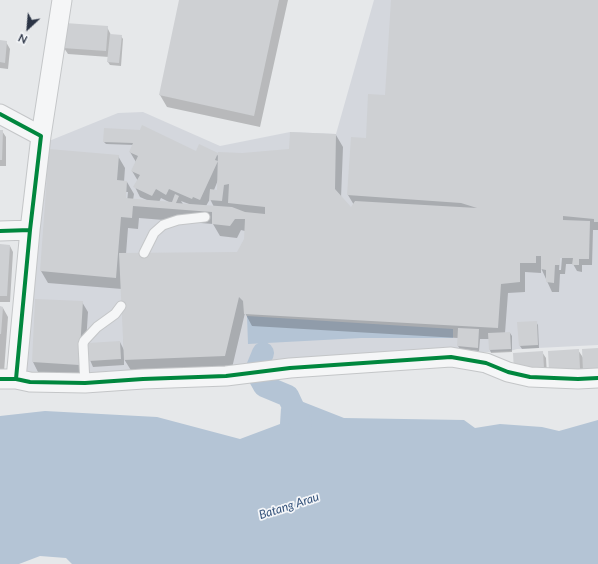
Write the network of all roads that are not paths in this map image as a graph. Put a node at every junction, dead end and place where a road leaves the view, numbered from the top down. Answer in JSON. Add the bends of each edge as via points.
{"nodes":[{"id":1,"x":62,"y":0,"type":"edge"},
{"id":2,"x":0,"y":114,"type":"edge"},
{"id":3,"x":41,"y":136,"type":"junction"},
{"id":4,"x":205,"y":217,"type":"dead end"},
{"id":5,"x":30,"y":230,"type":"junction"},
{"id":6,"x":0,"y":231,"type":"edge"},
{"id":7,"x":144,"y":253,"type":"dead end"},
{"id":8,"x":121,"y":306,"type":"dead end"},
{"id":9,"x":598,"y":378,"type":"edge"},
{"id":10,"x":8,"y":379,"type":"edge"},
{"id":11,"x":84,"y":382,"type":"junction"}],
"edges":[{"from":1,"to":3,"type":"street"},
{"from":2,"to":3,"type":"street"},
{"from":3,"to":5,"type":"street"},
{"from":4,"to":7,"type":"lane","via":[[178,220],[163,225],[154,233]]},
{"from":5,"to":6,"type":"street"},
{"from":5,"to":10,"type":"street"},
{"from":8,"to":11,"type":"lane","via":[[84,340]]},
{"from":9,"to":11,"type":"street","via":[[530,376],[452,356],[290,368],[226,376]]},
{"from":10,"to":11,"type":"street","via":[[30,382]]}]}
